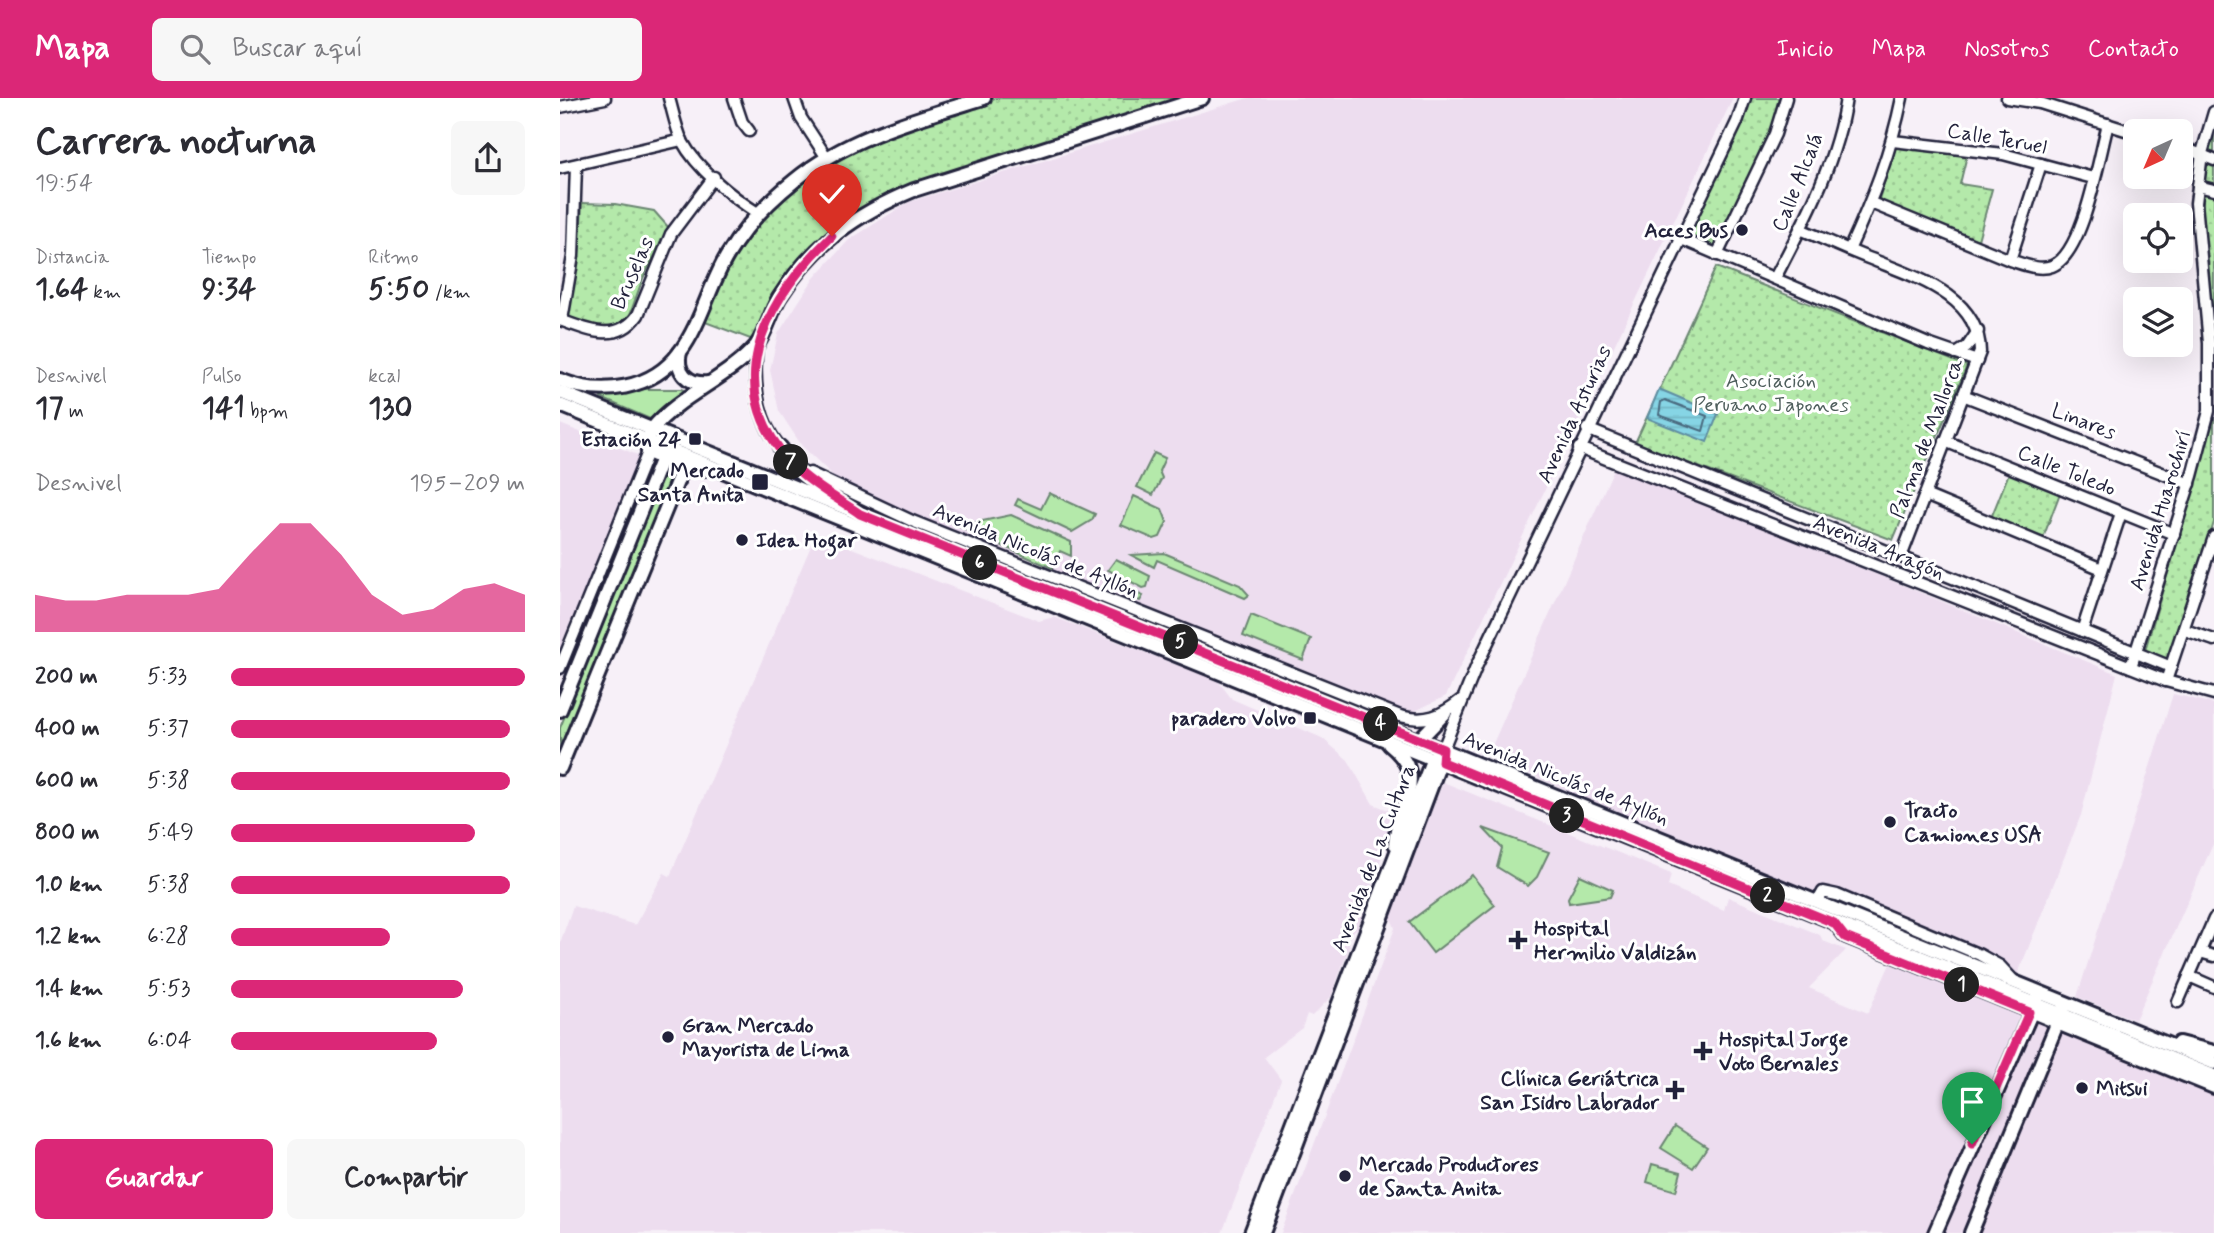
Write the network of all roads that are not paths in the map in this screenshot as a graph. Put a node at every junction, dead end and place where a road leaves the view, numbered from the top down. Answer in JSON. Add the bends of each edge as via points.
{"nodes":[{"id":1,"x":605,"y":98,"type":"edge"},
{"id":2,"x":669,"y":98,"type":"edge"},
{"id":3,"x":734,"y":98,"type":"edge"},
{"id":4,"x":794,"y":98,"type":"edge"},
{"id":5,"x":984,"y":98,"type":"edge"},
{"id":6,"x":1202,"y":98,"type":"edge"},
{"id":7,"x":1745,"y":98,"type":"edge"},
{"id":8,"x":1786,"y":98,"type":"edge"},
{"id":9,"x":1846,"y":98,"type":"edge"},
{"id":10,"x":1902,"y":98,"type":"edge"},
{"id":11,"x":2007,"y":98,"type":"edge"},
{"id":12,"x":970,"y":100,"type":"edge"},
{"id":13,"x":2041,"y":101,"type":"edge"},
{"id":14,"x":560,"y":107,"type":"edge"},
{"id":15,"x":2214,"y":112,"type":"edge"},
{"id":16,"x":2108,"y":124,"type":"junction"},
{"id":17,"x":2123,"y":128,"type":"edge"},
{"id":18,"x":749,"y":131,"type":"dead end"},
{"id":19,"x":682,"y":140,"type":"junction"},
{"id":20,"x":1893,"y":141,"type":"junction"},
{"id":21,"x":2193,"y":150,"type":"edge"},
{"id":22,"x":2202,"y":153,"type":"junction"},
{"id":23,"x":828,"y":158,"type":"junction"},
{"id":24,"x":2214,"y":160,"type":"edge"},
{"id":25,"x":2042,"y":164,"type":"junction"},
{"id":26,"x":576,"y":166,"type":"junction"},
{"id":27,"x":560,"y":168,"type":"edge"},
{"id":28,"x":714,"y":177,"type":"junction"},
{"id":29,"x":2093,"y":178,"type":"junction"},
{"id":30,"x":2198,"y":186,"type":"junction"},
{"id":31,"x":2214,"y":190,"type":"edge"},
{"id":32,"x":1871,"y":203,"type":"junction"},
{"id":33,"x":758,"y":214,"type":"junction"},
{"id":34,"x":1800,"y":229,"type":"junction"},
{"id":35,"x":1679,"y":238,"type":"junction"},
{"id":36,"x":1849,"y":250,"type":"junction"},
{"id":37,"x":1717,"y":255,"type":"junction"},
{"id":38,"x":2010,"y":260,"type":"junction"},
{"id":39,"x":1775,"y":278,"type":"junction"},
{"id":40,"x":561,"y":320,"type":"edge"},
{"id":41,"x":1978,"y":331,"type":"junction"},
{"id":42,"x":757,"y":345,"type":"junction"},
{"id":43,"x":680,"y":352,"type":"junction"},
{"id":44,"x":1956,"y":354,"type":"junction"},
{"id":45,"x":1977,"y":360,"type":"junction"},
{"id":46,"x":560,"y":380,"type":"edge"},
{"id":47,"x":708,"y":383,"type":"junction"},
{"id":48,"x":560,"y":392,"type":"edge"},
{"id":49,"x":1963,"y":395,"type":"junction"},
{"id":50,"x":560,"y":405,"type":"edge"},
{"id":51,"x":1587,"y":429,"type":"junction"},
{"id":52,"x":649,"y":441,"type":"junction"},
{"id":53,"x":1945,"y":441,"type":"junction"},
{"id":54,"x":780,"y":447,"type":"junction"},
{"id":55,"x":1579,"y":448,"type":"junction"},
{"id":56,"x":662,"y":458,"type":"junction"},
{"id":57,"x":683,"y":467,"type":"junction"},
{"id":58,"x":716,"y":470,"type":"junction"},
{"id":59,"x":2190,"y":484,"type":"junction"},
{"id":60,"x":1925,"y":495,"type":"junction"},
{"id":61,"x":2121,"y":513,"type":"junction"},
{"id":62,"x":860,"y":514,"type":"junction"},
{"id":63,"x":2174,"y":534,"type":"junction"},
{"id":64,"x":2214,"y":537,"type":"edge"},
{"id":65,"x":1901,"y":557,"type":"junction"},
{"id":66,"x":2102,"y":569,"type":"junction"},
{"id":67,"x":2185,"y":630,"type":"junction"},
{"id":68,"x":2082,"y":631,"type":"junction"},
{"id":69,"x":2214,"y":640,"type":"edge"},
{"id":70,"x":2135,"y":652,"type":"junction"},
{"id":71,"x":2130,"y":667,"type":"junction"},
{"id":72,"x":2171,"y":667,"type":"junction"},
{"id":73,"x":560,"y":668,"type":"edge"},
{"id":74,"x":2166,"y":681,"type":"junction"},
{"id":75,"x":2214,"y":694,"type":"edge"},
{"id":76,"x":1461,"y":700,"type":"junction"},
{"id":77,"x":560,"y":710,"type":"edge"},
{"id":78,"x":1445,"y":713,"type":"junction"},
{"id":79,"x":1381,"y":737,"type":"junction"},
{"id":80,"x":1419,"y":740,"type":"junction"},
{"id":81,"x":1439,"y":756,"type":"junction"},
{"id":82,"x":560,"y":768,"type":"edge"},
{"id":83,"x":1395,"y":856,"type":"junction"},
{"id":84,"x":1820,"y":897,"type":"junction"},
{"id":85,"x":2214,"y":919,"type":"edge"},
{"id":86,"x":1834,"y":923,"type":"junction"},
{"id":87,"x":2200,"y":952,"type":"junction"},
{"id":88,"x":2214,"y":956,"type":"edge"},
{"id":89,"x":1944,"y":965,"type":"junction"},
{"id":90,"x":2189,"y":976,"type":"junction"},
{"id":91,"x":2013,"y":980,"type":"junction"},
{"id":92,"x":2214,"y":987,"type":"edge"},
{"id":93,"x":2035,"y":1002,"type":"junction"},
{"id":94,"x":2178,"y":1002,"type":"dead end"},
{"id":95,"x":2061,"y":1012,"type":"junction"},
{"id":96,"x":1339,"y":1014,"type":"junction"},
{"id":97,"x":2151,"y":1038,"type":"junction"},
{"id":98,"x":2214,"y":1052,"type":"edge"},
{"id":99,"x":2214,"y":1063,"type":"edge"},
{"id":100,"x":2214,"y":1076,"type":"edge"},
{"id":101,"x":2214,"y":1087,"type":"edge"},
{"id":102,"x":1251,"y":1233,"type":"edge"},
{"id":103,"x":1263,"y":1233,"type":"edge"},
{"id":104,"x":1935,"y":1233,"type":"edge"},
{"id":105,"x":1971,"y":1233,"type":"edge"}],
"edges":[{"from":1,"to":14,"type":"street"},
{"from":2,"to":19,"type":"street"},
{"from":3,"to":18,"type":"street","via":[[741,122]]},
{"from":4,"to":23,"type":"street","via":[[801,118]]},
{"from":5,"to":12,"type":"main road"},
{"from":6,"to":42,"type":"main road","via":[[914,190],[871,208],[832,236],[798,272]]},
{"from":7,"to":35,"type":"street","name":"Avenida Asturias"},
{"from":8,"to":37,"type":"street","via":[[1775,134]]},
{"from":9,"to":34,"type":"street","name":"Calle Alcalá","via":[[1836,140]]},
{"from":10,"to":20,"type":"street"},
{"from":11,"to":13,"type":"street"},
{"from":12,"to":23,"type":"main road","via":[[884,131]]},
{"from":13,"to":16,"type":"street"},
{"from":15,"to":22,"type":"street","name":"Avenida Huarochirí"},
{"from":16,"to":17,"type":"street"},
{"from":16,"to":29,"type":"street"},
{"from":19,"to":26,"type":"street"},
{"from":19,"to":28,"type":"street"},
{"from":20,"to":25,"type":"street","name":"Calle Teruel","via":[[2003,154]]},
{"from":20,"to":32,"type":"street"},
{"from":21,"to":22,"type":"street"},
{"from":22,"to":24,"type":"street"},
{"from":22,"to":30,"type":"street","name":"Avenida Huarochirí"},
{"from":23,"to":33,"type":"main road","via":[[795,179]]},
{"from":25,"to":29,"type":"street","name":"Calle Teruel"},
{"from":25,"to":38,"type":"street"},
{"from":26,"to":27,"type":"street"},
{"from":26,"to":40,"type":"street","via":[[573,256]]},
{"from":28,"to":33,"type":"street"},
{"from":28,"to":40,"type":"street","name":"Bruselas","via":[[671,234],[631,325],[605,333]]},
{"from":29,"to":38,"type":"street","via":[[2078,235],[2064,260],[2050,267]]},
{"from":30,"to":31,"type":"street"},
{"from":30,"to":59,"type":"street","name":"Avenida Huarochirí","via":[[2210,405]]},
{"from":32,"to":36,"type":"street"},
{"from":32,"to":38,"type":"street"},
{"from":33,"to":43,"type":"main road","via":[[727,255]]},
{"from":34,"to":36,"type":"street"},
{"from":34,"to":39,"type":"street","name":"Calle Alcalá"},
{"from":35,"to":37,"type":"street"},
{"from":35,"to":51,"type":"street","name":"Avenida Asturias"},
{"from":36,"to":41,"type":"street","via":[[1944,291]]},
{"from":37,"to":39,"type":"street"},
{"from":39,"to":44,"type":"street"},
{"from":41,"to":44,"type":"street"},
{"from":41,"to":45,"type":"street","name":"Palma de Mallorca"},
{"from":42,"to":47,"type":"main road"},
{"from":42,"to":54,"type":"street","via":[[757,395]]},
{"from":43,"to":46,"type":"main road","via":[[639,383],[599,390]]},
{"from":43,"to":47,"type":"main road","via":[[679,368],[684,376],[691,382]]},
{"from":44,"to":45,"type":"street"},
{"from":45,"to":49,"type":"street","name":"Palma de Mallorca"},
{"from":47,"to":52,"type":"main road"},
{"from":48,"to":52,"type":"main road","name":"Avenida Nicolás de Ayllón"},
{"from":49,"to":53,"type":"street","name":"Palma de Mallorca"},
{"from":49,"to":59,"type":"street","name":"Linares"},
{"from":50,"to":52,"type":"main road","name":"Avenida Nicolás de Ayllón"},
{"from":51,"to":55,"type":"street","name":"Avenida Asturias"},
{"from":51,"to":65,"type":"street","name":"Avenida Aragón"},
{"from":52,"to":56,"type":"main road"},
{"from":52,"to":58,"type":"main road","name":"Avenida Nicolás de Ayllón"},
{"from":52,"to":62,"type":"main road","name":"Avenida Nicolás de Ayllón"},
{"from":52,"to":73,"type":"street"},
{"from":53,"to":60,"type":"street","name":"Palma de Mallorca"},
{"from":53,"to":61,"type":"street","name":"Calle Toledo"},
{"from":54,"to":62,"type":"main road","via":[[811,481]]},
{"from":54,"to":78,"type":"street","name":"Avenida Nicolás de Ayllón","via":[[821,480],[1090,593],[1400,716],[1425,720]]},
{"from":55,"to":71,"type":"street","name":"Avenida Aragón"},
{"from":55,"to":76,"type":"street","name":"Avenida Asturias"},
{"from":56,"to":57,"type":"main road"},
{"from":56,"to":77,"type":"main road"},
{"from":57,"to":58,"type":"main road"},
{"from":57,"to":82,"type":"main road"},
{"from":58,"to":79,"type":"main road","name":"Avenida Nicolás de Ayllón"},
{"from":59,"to":63,"type":"street","name":"Avenida Huarochirí"},
{"from":60,"to":65,"type":"street","name":"Palma de Mallorca"},
{"from":60,"to":66,"type":"street"},
{"from":61,"to":63,"type":"street","name":"Calle Toledo"},
{"from":61,"to":66,"type":"street"},
{"from":62,"to":80,"type":"main road","name":"Avenida Nicolás de Ayllón"},
{"from":63,"to":70,"type":"street","name":"Avenida Huarochirí"},
{"from":64,"to":67,"type":"street"},
{"from":65,"to":68,"type":"street","name":"Avenida Aragón"},
{"from":66,"to":68,"type":"street"},
{"from":67,"to":69,"type":"street"},
{"from":67,"to":72,"type":"street"},
{"from":68,"to":70,"type":"street","name":"Avenida Aragón"},
{"from":70,"to":71,"type":"street","name":"Avenida Huarochirí"},
{"from":70,"to":72,"type":"street","name":"Avenida Aragón"},
{"from":71,"to":74,"type":"street","name":"Avenida Aragón"},
{"from":72,"to":74,"type":"street"},
{"from":74,"to":75,"type":"street","name":"Avenida Aragón"},
{"from":76,"to":78,"type":"street"},
{"from":76,"to":81,"type":"street","name":"Avenida Asturias"},
{"from":78,"to":80,"type":"main road"},
{"from":79,"to":81,"type":"main road","name":"Avenida Nicolás de Ayllón"},
{"from":79,"to":83,"type":"main road","via":[[1406,760],[1412,777],[1396,831]]},
{"from":80,"to":81,"type":"main road","name":"Avenida Nicolás de Ayllón"},
{"from":81,"to":83,"type":"main road","name":"Avenida de La Cultura"},
{"from":81,"to":84,"type":"main road","name":"Avenida Nicolás de Ayllón"},
{"from":81,"to":86,"type":"main road","name":"Avenida Nicolás de Ayllón"},
{"from":81,"to":96,"type":"main road","name":"Avenida de La Cultura"},
{"from":83,"to":96,"type":"main road","name":"Avenida de La Cultura"},
{"from":84,"to":89,"type":"main road","name":"Avenida Nicolás de Ayllón"},
{"from":84,"to":91,"type":"street","name":"Avenida Nicolás de Ayllón","via":[[1980,955]]},
{"from":85,"to":87,"type":"street"},
{"from":86,"to":89,"type":"main road","name":"Avenida Nicolás de Ayllón"},
{"from":86,"to":89,"type":"street","name":"Avenida Nicolás de Ayllón","via":[[1845,937]]},
{"from":87,"to":88,"type":"street"},
{"from":87,"to":90,"type":"street"},
{"from":89,"to":91,"type":"main road","name":"Avenida Nicolás de Ayllón"},
{"from":89,"to":93,"type":"main road","name":"Avenida Nicolás de Ayllón"},
{"from":90,"to":92,"type":"street"},
{"from":90,"to":94,"type":"street"},
{"from":91,"to":93,"type":"main road","name":"Avenida Nicolás de Ayllón"},
{"from":93,"to":95,"type":"main road","name":"Avenida Nicolás de Ayllón"},
{"from":93,"to":104,"type":"main road"},
{"from":95,"to":97,"type":"main road","name":"Avenida Nicolás de Ayllón"},
{"from":95,"to":100,"type":"main road","name":"Avenida Nicolás de Ayllón"},
{"from":95,"to":101,"type":"main road","name":"Avenida Nicolás de Ayllón"},
{"from":95,"to":105,"type":"main road"},
{"from":96,"to":102,"type":"main road","name":"Avenida de La Cultura"},
{"from":96,"to":103,"type":"main road","name":"Avenida de La Cultura"},
{"from":97,"to":98,"type":"main road"},
{"from":97,"to":99,"type":"main road","name":"Avenida Nicolás de Ayllón"}]}
